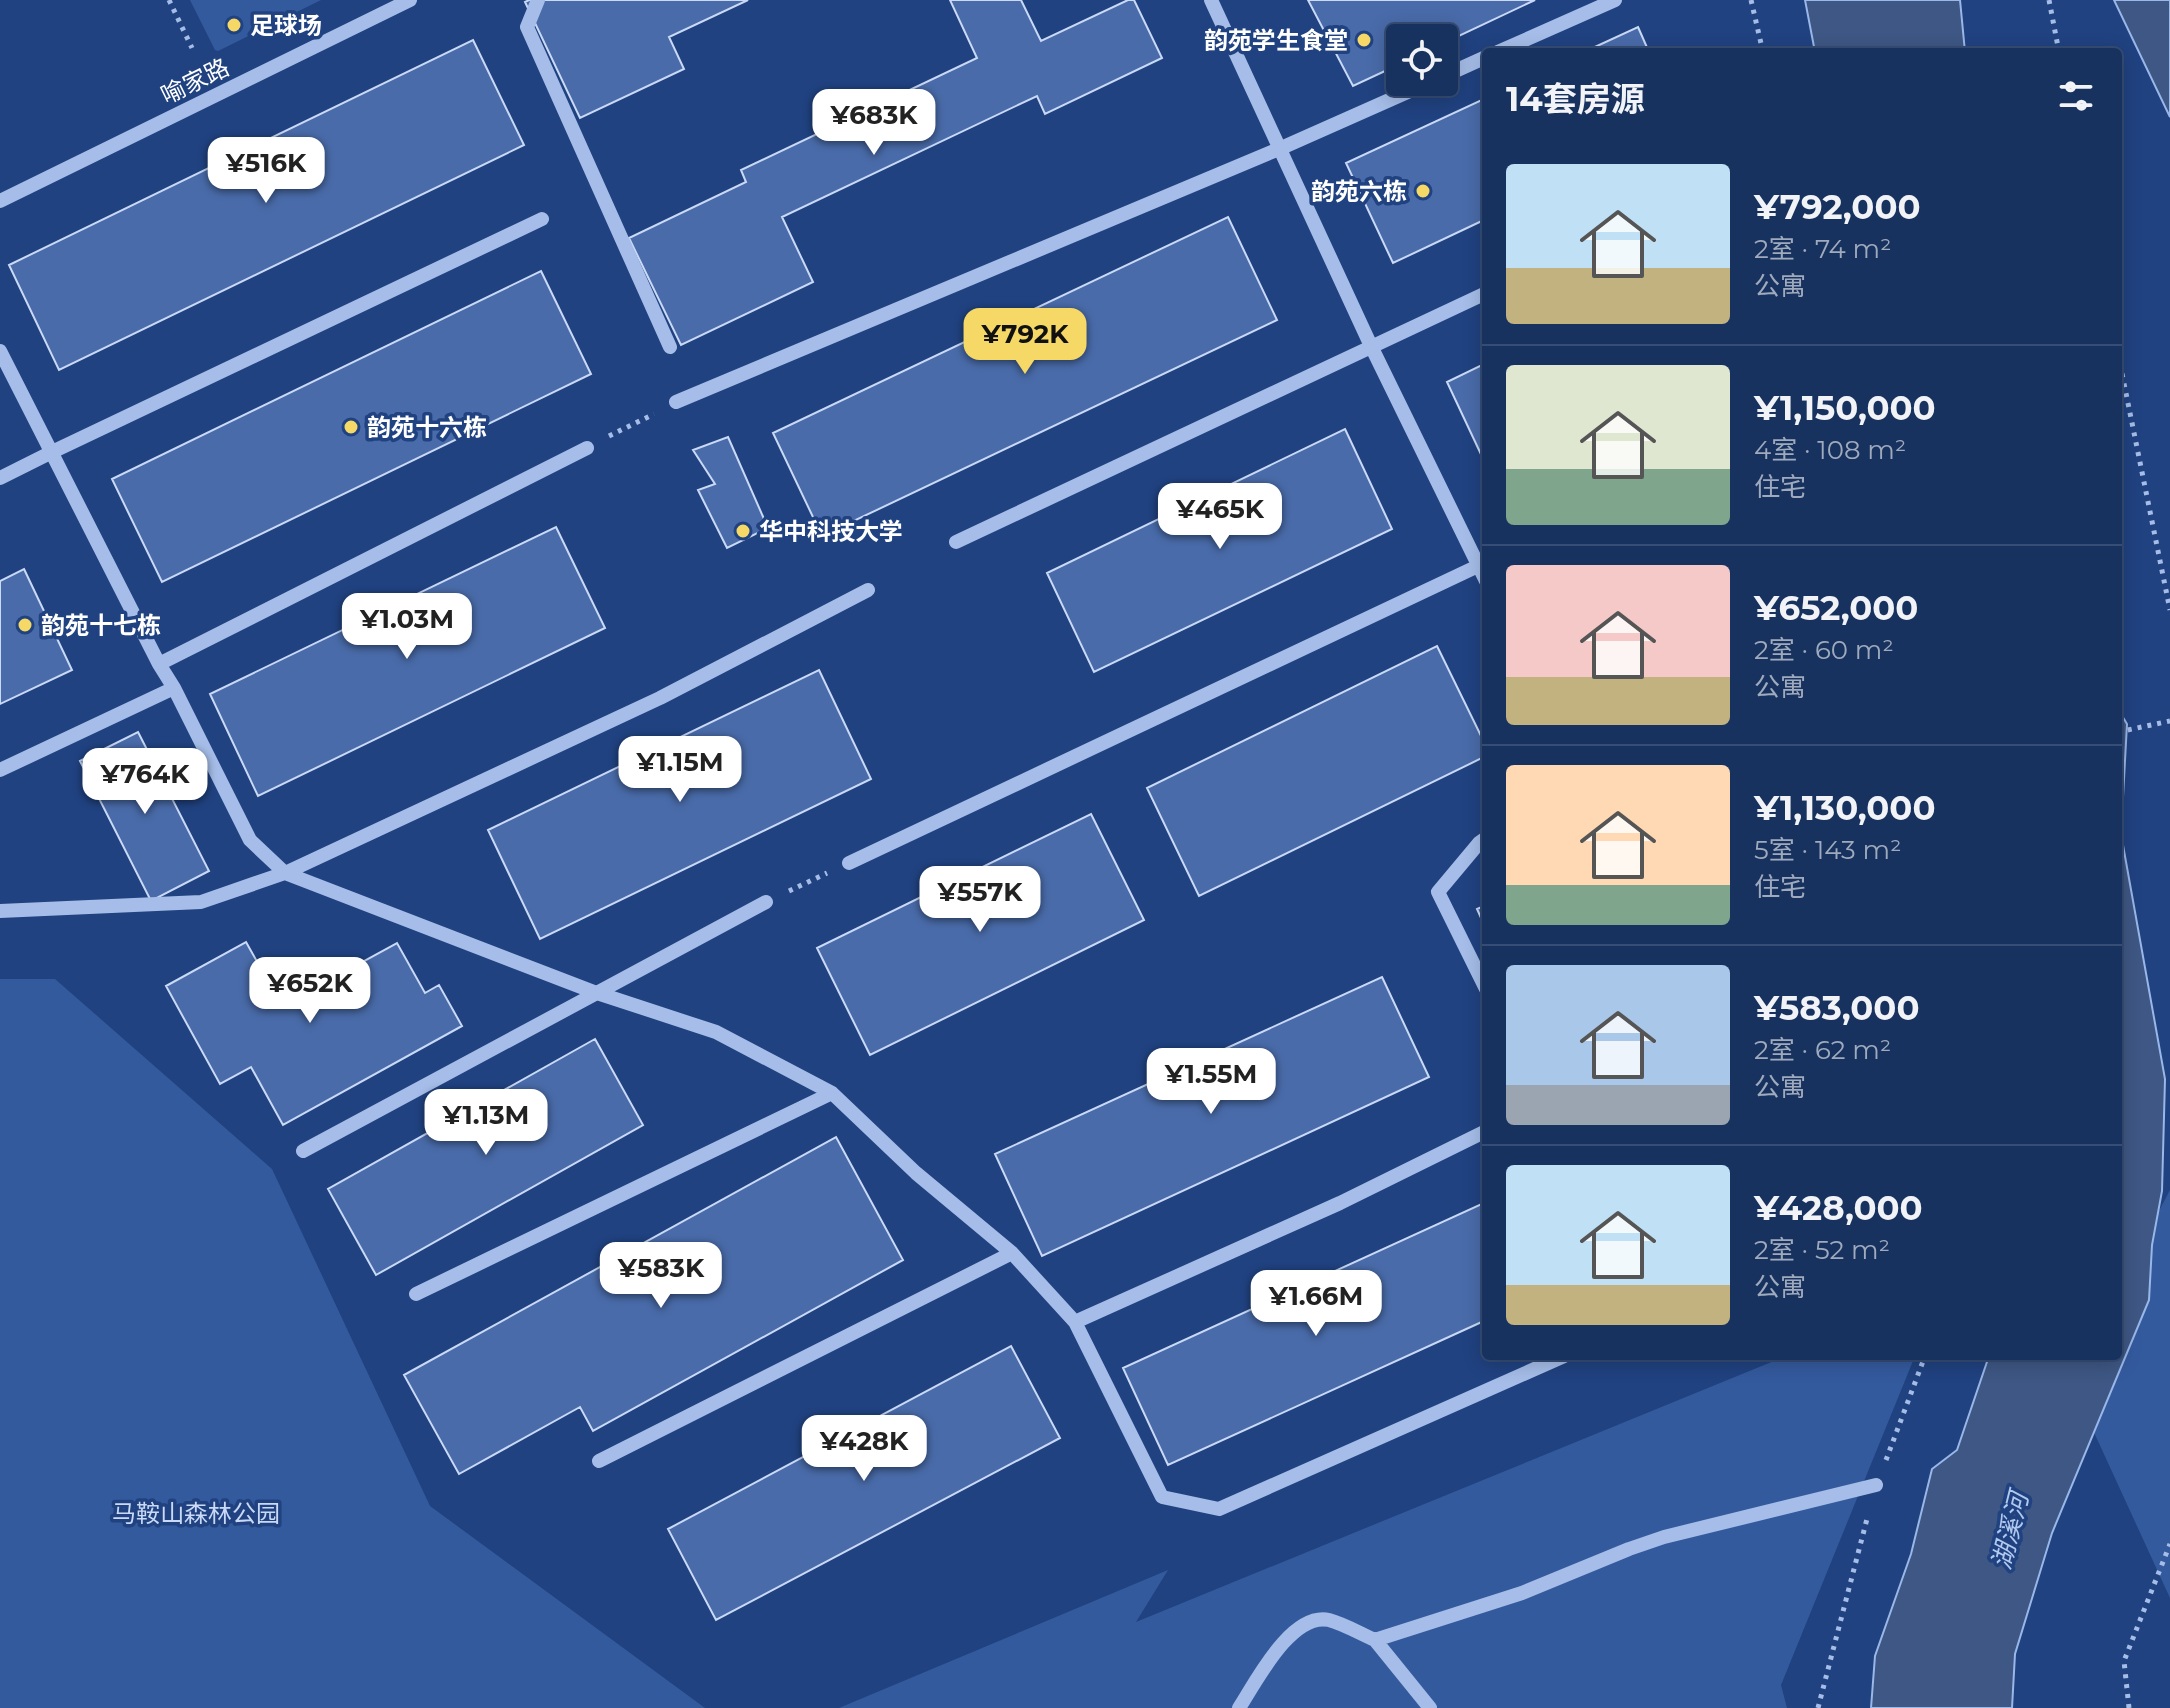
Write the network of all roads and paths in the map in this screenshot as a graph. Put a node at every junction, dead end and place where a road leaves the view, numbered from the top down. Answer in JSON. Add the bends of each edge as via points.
{"nodes":[{"id":1,"x":169,"y":0,"type":"edge"},
{"id":2,"x":410,"y":0,"type":"edge"},
{"id":3,"x":538,"y":0,"type":"edge"},
{"id":4,"x":1211,"y":0,"type":"edge"},
{"id":5,"x":1615,"y":0,"type":"edge"},
{"id":6,"x":1751,"y":0,"type":"edge"},
{"id":7,"x":2049,"y":0,"type":"edge"},
{"id":8,"x":192,"y":48,"type":"dead end"},
{"id":9,"x":1507,"y":48,"type":"edge"},
{"id":10,"x":1762,"y":48,"type":"edge"},
{"id":11,"x":2058,"y":48,"type":"edge"},
{"id":12,"x":1482,"y":59,"type":"edge"},
{"id":13,"x":1458,"y":70,"type":"edge"},
{"id":14,"x":1398,"y":96,"type":"edge"},
{"id":15,"x":1279,"y":149,"type":"junction"},
{"id":16,"x":0,"y":201,"type":"edge"},
{"id":17,"x":542,"y":219,"type":"dead end"},
{"id":18,"x":1482,"y":295,"type":"edge"},
{"id":19,"x":1371,"y":346,"type":"junction"},
{"id":20,"x":670,"y":347,"type":"dead end"},
{"id":21,"x":0,"y":351,"type":"edge"},
{"id":22,"x":2122,"y":374,"type":"edge"},
{"id":23,"x":676,"y":402,"type":"joint"},
{"id":24,"x":587,"y":448,"type":"joint"},
{"id":25,"x":52,"y":452,"type":"junction"},
{"id":26,"x":0,"y":478,"type":"edge"},
{"id":27,"x":956,"y":542,"type":"dead end"},
{"id":28,"x":1478,"y":566,"type":"junction"},
{"id":29,"x":1482,"y":574,"type":"edge"},
{"id":30,"x":868,"y":590,"type":"dead end"},
{"id":31,"x":2170,"y":610,"type":"edge"},
{"id":32,"x":159,"y":664,"type":"junction"},
{"id":33,"x":174,"y":688,"type":"junction"},
{"id":34,"x":2170,"y":721,"type":"edge"},
{"id":35,"x":2122,"y":731,"type":"edge"},
{"id":36,"x":0,"y":770,"type":"edge"},
{"id":37,"x":1482,"y":841,"type":"edge"},
{"id":38,"x":849,"y":863,"type":"joint"},
{"id":39,"x":285,"y":873,"type":"junction"},
{"id":40,"x":766,"y":902,"type":"joint"},
{"id":41,"x":0,"y":911,"type":"edge"},
{"id":42,"x":1482,"y":981,"type":"edge"},
{"id":43,"x":594,"y":992,"type":"junction"},
{"id":44,"x":832,"y":1093,"type":"junction"},
{"id":45,"x":1482,"y":1133,"type":"edge"},
{"id":46,"x":303,"y":1151,"type":"dead end"},
{"id":47,"x":1012,"y":1253,"type":"junction"},
{"id":48,"x":416,"y":1294,"type":"dead end"},
{"id":49,"x":1075,"y":1322,"type":"junction"},
{"id":50,"x":1555,"y":1360,"type":"edge"},
{"id":51,"x":1923,"y":1360,"type":"edge"},
{"id":52,"x":599,"y":1461,"type":"dead end"},
{"id":53,"x":1876,"y":1485,"type":"junction"},
{"id":54,"x":2170,"y":1544,"type":"edge"},
{"id":55,"x":1375,"y":1640,"type":"junction"},
{"id":56,"x":1239,"y":1708,"type":"edge"},
{"id":57,"x":1430,"y":1708,"type":"edge"},
{"id":58,"x":1818,"y":1708,"type":"edge"},
{"id":59,"x":2129,"y":1708,"type":"edge"}],
"edges":[{"from":1,"to":8,"type":"path"},
{"from":2,"to":16,"type":"street","name":"喻家路"},
{"from":3,"to":20,"type":"street","via":[[527,27]]},
{"from":4,"to":15,"type":"street"},
{"from":5,"to":9,"type":"street"},
{"from":6,"to":10,"type":"path"},
{"from":7,"to":11,"type":"path"},
{"from":12,"to":13,"type":"street"},
{"from":14,"to":15,"type":"street"},
{"from":15,"to":19,"type":"street"},
{"from":15,"to":23,"type":"street"},
{"from":17,"to":25,"type":"street"},
{"from":18,"to":19,"type":"street"},
{"from":19,"to":27,"type":"street"},
{"from":19,"to":28,"type":"street"},
{"from":21,"to":25,"type":"street"},
{"from":22,"to":31,"type":"path"},
{"from":23,"to":24,"type":"path"},
{"from":24,"to":32,"type":"street"},
{"from":25,"to":26,"type":"street"},
{"from":25,"to":32,"type":"street"},
{"from":28,"to":29,"type":"street"},
{"from":28,"to":38,"type":"street"},
{"from":30,"to":39,"type":"street","via":[[660,698]]},
{"from":32,"to":33,"type":"street"},
{"from":33,"to":36,"type":"street"},
{"from":33,"to":39,"type":"street","via":[[250,840]]},
{"from":34,"to":35,"type":"path"},
{"from":37,"to":42,"type":"street","via":[[1438,892]]},
{"from":38,"to":40,"type":"path"},
{"from":39,"to":41,"type":"street","via":[[201,902]]},
{"from":39,"to":43,"type":"street"},
{"from":40,"to":43,"type":"street"},
{"from":43,"to":44,"type":"street","via":[[716,1032]]},
{"from":43,"to":46,"type":"street"},
{"from":44,"to":47,"type":"street"},
{"from":44,"to":48,"type":"street"},
{"from":45,"to":49,"type":"street"},
{"from":47,"to":49,"type":"street"},
{"from":47,"to":52,"type":"street"},
{"from":49,"to":50,"type":"street","via":[[1162,1497],[1219,1509]]},
{"from":51,"to":53,"type":"path"},
{"from":53,"to":55,"type":"street","via":[[1664,1537],[1522,1593]]},
{"from":53,"to":58,"type":"path"},
{"from":54,"to":59,"type":"path","via":[[2124,1661]]},
{"from":55,"to":56,"type":"street","via":[[1326,1619],[1311,1622],[1292,1632]]},
{"from":55,"to":57,"type":"street"}]}
